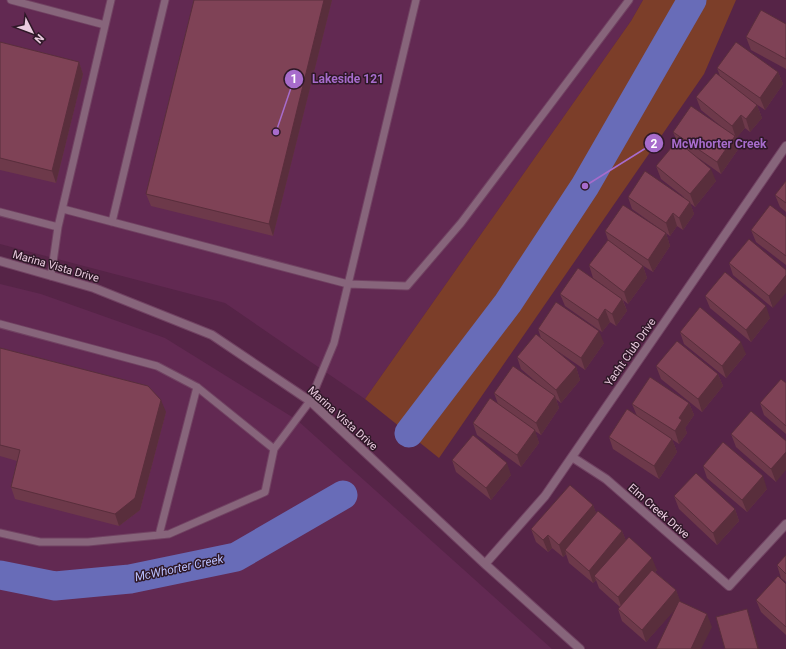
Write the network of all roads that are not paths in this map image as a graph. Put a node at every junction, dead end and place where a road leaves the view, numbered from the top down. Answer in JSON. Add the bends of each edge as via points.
{"nodes":[{"id":1,"x":11,"y":0,"type":"edge"},
{"id":2,"x":111,"y":0,"type":"edge"},
{"id":3,"x":165,"y":0,"type":"edge"},
{"id":4,"x":416,"y":0,"type":"edge"},
{"id":5,"x":629,"y":0,"type":"edge"},
{"id":6,"x":105,"y":25,"type":"junction"},
{"id":7,"x":786,"y":146,"type":"edge"},
{"id":8,"x":63,"y":210,"type":"junction"},
{"id":9,"x":0,"y":212,"type":"edge"},
{"id":10,"x":112,"y":222,"type":"junction"},
{"id":11,"x":58,"y":226,"type":"junction"},
{"id":12,"x":0,"y":261,"type":"edge"},
{"id":13,"x":51,"y":276,"type":"junction"},
{"id":14,"x":348,"y":284,"type":"junction"},
{"id":15,"x":0,"y":324,"type":"edge"},
{"id":16,"x":197,"y":387,"type":"junction"},
{"id":17,"x":310,"y":401,"type":"junction"},
{"id":18,"x":274,"y":449,"type":"junction"},
{"id":19,"x":572,"y":457,"type":"junction"},
{"id":20,"x":786,"y":524,"type":"edge"},
{"id":21,"x":0,"y":533,"type":"edge"},
{"id":22,"x":159,"y":535,"type":"junction"},
{"id":23,"x":485,"y":564,"type":"junction"},
{"id":24,"x":580,"y":649,"type":"edge"}],
"edges":[{"from":1,"to":6,"type":"lane"},
{"from":2,"to":6,"type":"lane"},
{"from":3,"to":10,"type":"lane"},
{"from":4,"to":14,"type":"lane"},
{"from":5,"to":14,"type":"lane","via":[[461,222],[407,286]]},
{"from":6,"to":8,"type":"lane"},
{"from":7,"to":19,"type":"street","name":"Yacht Club Drive"},
{"from":8,"to":10,"type":"lane"},
{"from":8,"to":11,"type":"lane"},
{"from":9,"to":11,"type":"lane"},
{"from":10,"to":14,"type":"lane"},
{"from":11,"to":13,"type":"lane"},
{"from":12,"to":13,"type":"street","name":"Marina Vista Drive"},
{"from":13,"to":17,"type":"street","name":"Marina Vista Drive","via":[[94,288],[212,335]]},
{"from":14,"to":17,"type":"lane","via":[[334,343]]},
{"from":15,"to":16,"type":"lane","via":[[157,366]]},
{"from":16,"to":18,"type":"lane"},
{"from":16,"to":22,"type":"lane"},
{"from":17,"to":18,"type":"lane"},
{"from":17,"to":23,"type":"street","name":"Marina Vista Drive"},
{"from":18,"to":22,"type":"lane","via":[[265,492],[169,534]]},
{"from":19,"to":20,"type":"street","name":"Elm Creek Drive","via":[[606,479],[729,586]]},
{"from":19,"to":23,"type":"street","name":"Yacht Club Drive","via":[[545,496]]},
{"from":21,"to":22,"type":"lane","via":[[40,542],[88,542]]},
{"from":23,"to":24,"type":"street","name":"Marina Vista Drive"}]}
